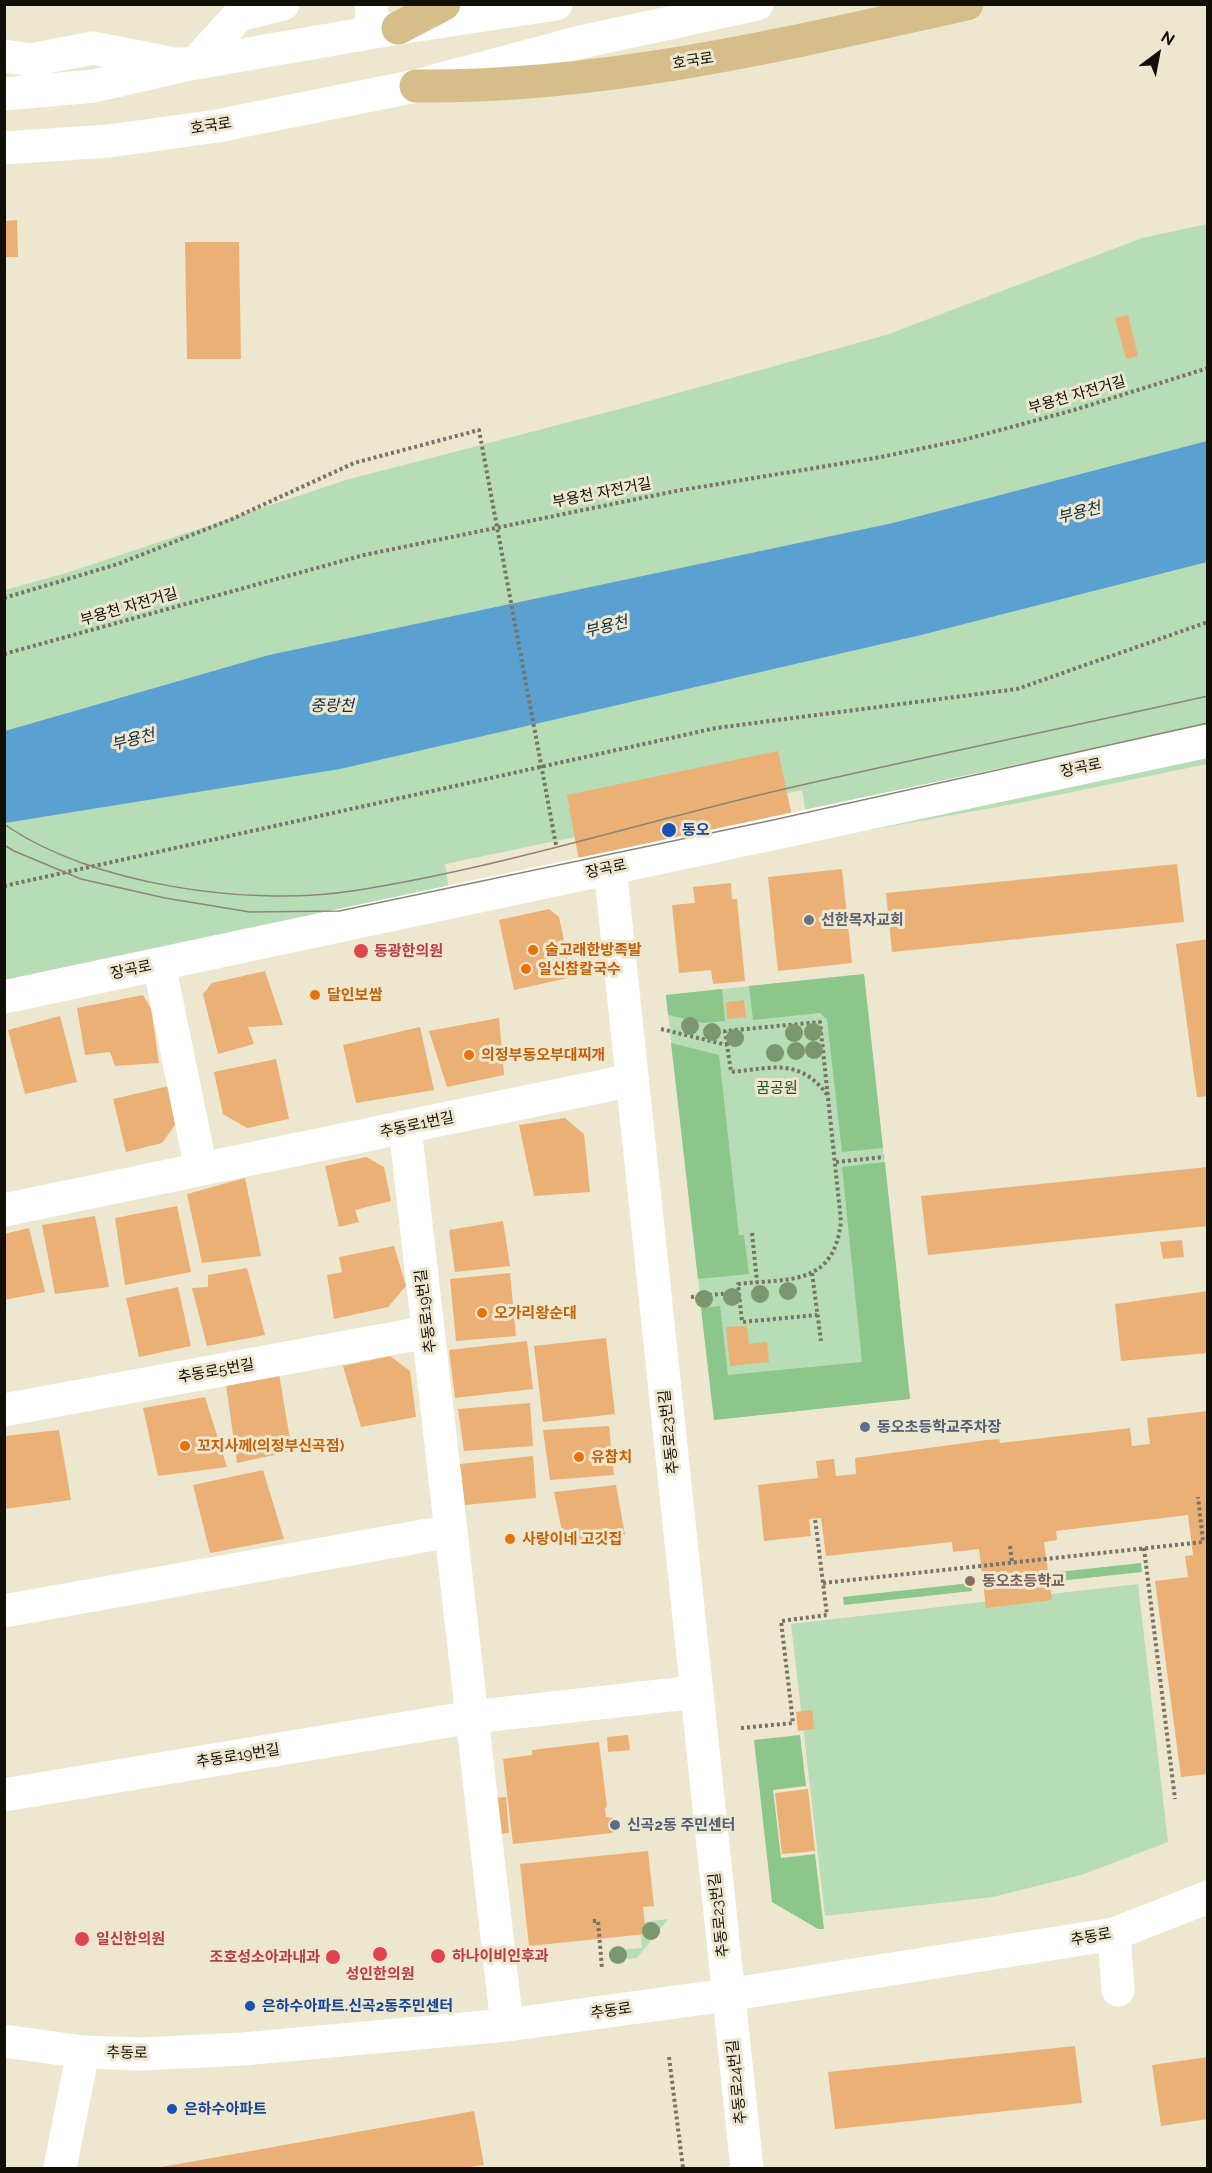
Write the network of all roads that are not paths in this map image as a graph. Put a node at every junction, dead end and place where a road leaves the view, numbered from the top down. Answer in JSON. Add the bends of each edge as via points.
{"nodes":[{"id":1,"x":284,"y":4,"type":"edge"},
{"id":2,"x":444,"y":4,"type":"edge"},
{"id":3,"x":556,"y":4,"type":"edge"},
{"id":4,"x":757,"y":4,"type":"edge"},
{"id":5,"x":967,"y":4,"type":"edge"},
{"id":6,"x":381,"y":22,"type":"edge"},
{"id":7,"x":4,"y":56,"type":"edge"},
{"id":8,"x":190,"y":64,"type":"junction"},
{"id":9,"x":416,"y":86,"type":"junction"},
{"id":10,"x":4,"y":94,"type":"edge"},
{"id":11,"x":4,"y":148,"type":"edge"},
{"id":12,"x":1208,"y":741,"type":"edge"},
{"id":13,"x":610,"y":868,"type":"junction"},
{"id":14,"x":159,"y":964,"type":"junction"},
{"id":15,"x":4,"y":997,"type":"edge"},
{"id":16,"x":632,"y":1080,"type":"junction"},
{"id":17,"x":405,"y":1127,"type":"junction"},
{"id":18,"x":201,"y":1170,"type":"junction"},
{"id":19,"x":4,"y":1210,"type":"edge"},
{"id":20,"x":428,"y":1332,"type":"junction"},
{"id":21,"x":4,"y":1410,"type":"edge"},
{"id":22,"x":451,"y":1531,"type":"junction"},
{"id":23,"x":4,"y":1611,"type":"edge"},
{"id":24,"x":696,"y":1692,"type":"junction"},
{"id":25,"x":472,"y":1717,"type":"junction"},
{"id":26,"x":4,"y":1794,"type":"edge"},
{"id":27,"x":1208,"y":1897,"type":"edge"},
{"id":28,"x":1114,"y":1934,"type":"junction"},
{"id":29,"x":1118,"y":1990,"type":"dead end"},
{"id":30,"x":727,"y":1995,"type":"junction"},
{"id":31,"x":507,"y":2025,"type":"junction"},
{"id":32,"x":4,"y":2041,"type":"edge"},
{"id":33,"x":83,"y":2052,"type":"junction"},
{"id":34,"x":60,"y":2169,"type":"edge"},
{"id":35,"x":747,"y":2169,"type":"edge"}],
"edges":[{"from":1,"to":8,"type":"street","via":[[239,15]]},
{"from":2,"to":6,"type":"main road"},
{"from":3,"to":6,"type":"street"},
{"from":4,"to":9,"type":"street","name":"호국로","via":[[580,42]]},
{"from":5,"to":9,"type":"main road","name":"호국로","via":[[736,55],[589,77],[537,83]]},
{"from":6,"to":8,"type":"street"},
{"from":7,"to":8,"type":"street","via":[[31,60],[93,48]]},
{"from":8,"to":10,"type":"street","via":[[94,86]]},
{"from":9,"to":11,"type":"street","name":"호국로","via":[[217,126],[109,141]]},
{"from":12,"to":13,"type":"street","name":"장곡로"},
{"from":13,"to":14,"type":"street","name":"장곡로"},
{"from":13,"to":16,"type":"street","name":"추동로23번길"},
{"from":14,"to":15,"type":"street","name":"장곡로"},
{"from":14,"to":18,"type":"street"},
{"from":16,"to":17,"type":"street","name":"추동로1번길"},
{"from":16,"to":24,"type":"street","name":"추동로23번길"},
{"from":17,"to":18,"type":"street","name":"추동로1번길"},
{"from":17,"to":20,"type":"street","name":"추동로19번길"},
{"from":18,"to":19,"type":"street","name":"추동로1번길"},
{"from":20,"to":21,"type":"street","name":"추동로5번길"},
{"from":20,"to":22,"type":"street","name":"추동로19번길"},
{"from":22,"to":23,"type":"street"},
{"from":22,"to":25,"type":"street","name":"추동로19번길"},
{"from":24,"to":25,"type":"street","name":"추동로19번길"},
{"from":24,"to":30,"type":"street","name":"추동로23번길"},
{"from":25,"to":26,"type":"street","name":"추동로19번길"},
{"from":25,"to":31,"type":"street","name":"추동로19번길"},
{"from":27,"to":28,"type":"street","name":"추동로"},
{"from":28,"to":29,"type":"street"},
{"from":28,"to":30,"type":"street","name":"추동로"},
{"from":30,"to":31,"type":"street","name":"추동로"},
{"from":30,"to":35,"type":"street","name":"추동로24번길"},
{"from":31,"to":33,"type":"street","name":"추동로","via":[[243,2049],[141,2054]]},
{"from":32,"to":33,"type":"street","name":"추동로"},
{"from":33,"to":34,"type":"street"}]}
